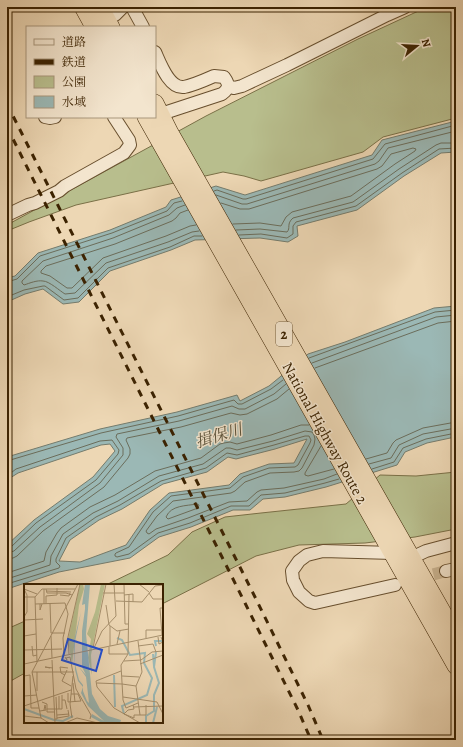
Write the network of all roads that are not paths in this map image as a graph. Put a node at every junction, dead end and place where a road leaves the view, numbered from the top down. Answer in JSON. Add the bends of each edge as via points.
{"nodes":[{"id":1,"x":83,"y":7,"type":"edge"},
{"id":2,"x":100,"y":7,"type":"edge"},
{"id":3,"x":132,"y":7,"type":"edge"},
{"id":4,"x":405,"y":7,"type":"edge"},
{"id":5,"x":119,"y":13,"type":"edge"},
{"id":6,"x":93,"y":26,"type":"edge"},
{"id":7,"x":142,"y":26,"type":"edge"},
{"id":8,"x":156,"y":54,"type":"edge"},
{"id":9,"x":228,"y":86,"type":"junction"},
{"id":10,"x":156,"y":110,"type":"edge"},
{"id":11,"x":156,"y":116,"type":"edge"},
{"id":12,"x":115,"y":118,"type":"edge"},
{"id":13,"x":7,"y":215,"type":"edge"},
{"id":14,"x":391,"y":536,"type":"junction"},
{"id":15,"x":456,"y":543,"type":"edge"},
{"id":16,"x":392,"y":553,"type":"junction"},
{"id":17,"x":411,"y":558,"type":"junction"},
{"id":18,"x":395,"y":586,"type":"dead end"},
{"id":19,"x":456,"y":636,"type":"edge"},
{"id":20,"x":456,"y":666,"type":"edge"}],
"edges":[{"from":1,"to":6,"type":"highway"},
{"from":2,"to":5,"type":"highway"},
{"from":3,"to":7,"type":"street"},
{"from":4,"to":9,"type":"street","via":[[242,86]]},
{"from":8,"to":9,"type":"street","via":[[173,84],[183,87],[219,76],[224,77]]},
{"from":9,"to":10,"type":"street","via":[[222,94]]},
{"from":11,"to":14,"type":"highway","name":"National Highway Route 2","number":"2","via":[[165,137]]},
{"from":12,"to":13,"type":"street","via":[[129,140],[130,145],[124,154],[59,191]]},
{"from":14,"to":16,"type":"highway","name":"National Highway Route 2","number":"2"},
{"from":14,"to":17,"type":"highway","name":"National Highway Route 2","number":"2"},
{"from":15,"to":17,"type":"street"},
{"from":16,"to":18,"type":"street","via":[[323,551],[307,554],[292,571],[299,592],[315,603]]},
{"from":16,"to":20,"type":"highway","name":"National Highway Route 2","number":"2"},
{"from":17,"to":19,"type":"highway","name":"National Highway Route 2","number":"2"}]}
